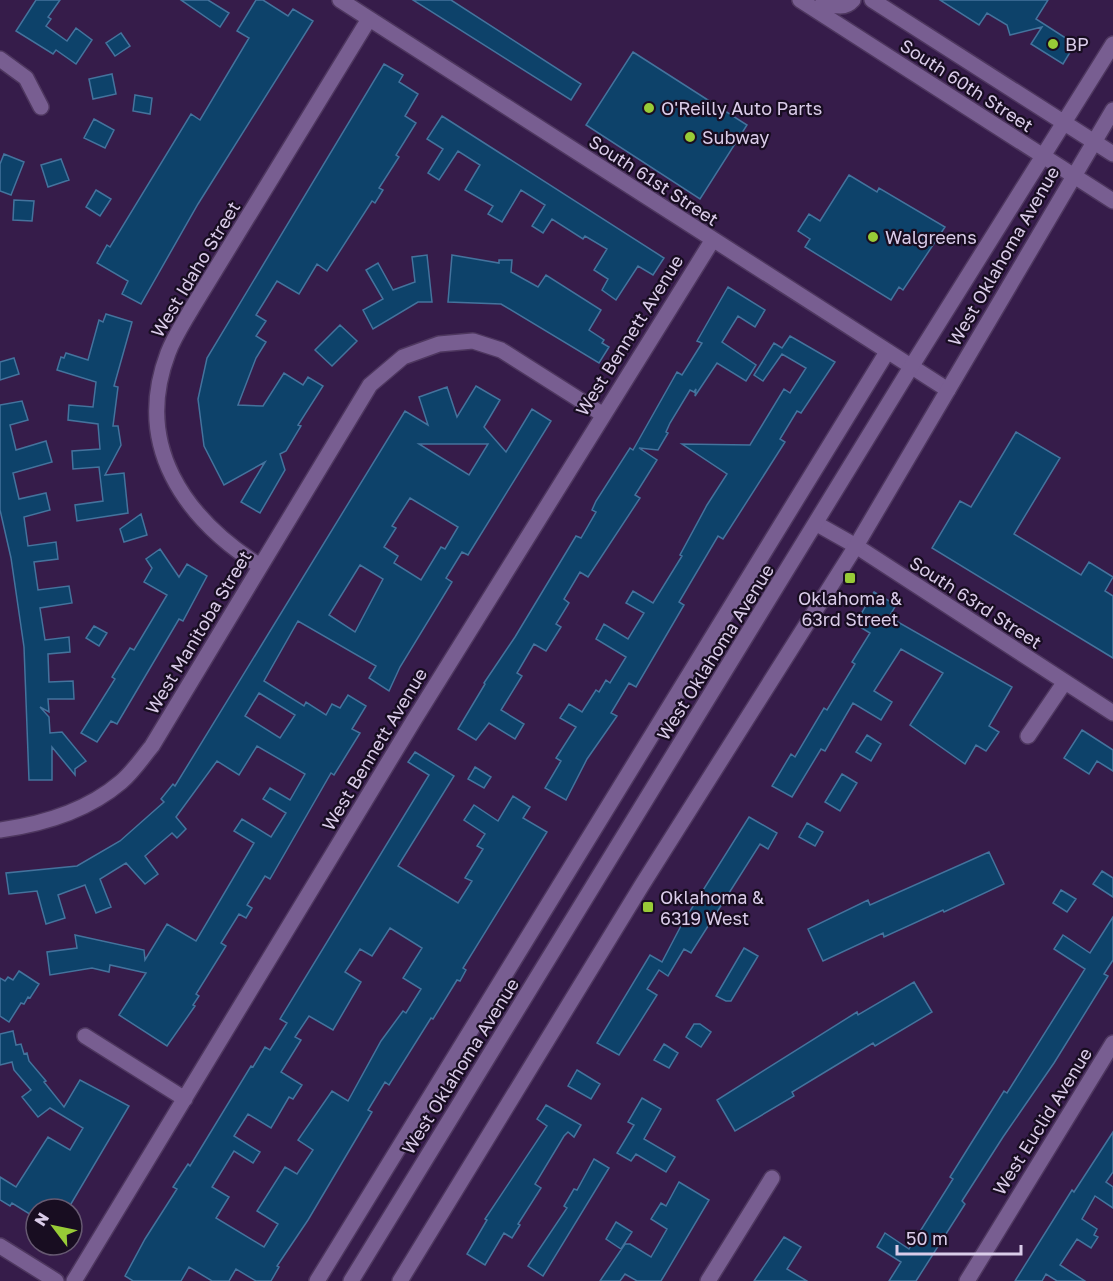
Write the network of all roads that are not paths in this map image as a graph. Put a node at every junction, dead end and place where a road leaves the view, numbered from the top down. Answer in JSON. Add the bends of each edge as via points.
{"nodes":[{"id":1,"x":340,"y":0,"type":"edge"},
{"id":2,"x":800,"y":0,"type":"edge"},
{"id":3,"x":823,"y":0,"type":"edge"},
{"id":4,"x":853,"y":0,"type":"edge"},
{"id":5,"x":872,"y":0,"type":"edge"},
{"id":6,"x":369,"y":19,"type":"junction"},
{"id":7,"x":1113,"y":44,"type":"edge"},
{"id":8,"x":0,"y":59,"type":"edge"},
{"id":9,"x":41,"y":106,"type":"dead end"},
{"id":10,"x":1113,"y":110,"type":"edge"},
{"id":11,"x":1063,"y":124,"type":"junction"},
{"id":12,"x":1093,"y":141,"type":"junction"},
{"id":13,"x":1113,"y":154,"type":"edge"},
{"id":14,"x":1041,"y":156,"type":"junction"},
{"id":15,"x":1072,"y":175,"type":"junction"},
{"id":16,"x":1113,"y":201,"type":"edge"},
{"id":17,"x":712,"y":241,"type":"junction"},
{"id":18,"x":886,"y":352,"type":"junction"},
{"id":19,"x":911,"y":367,"type":"junction"},
{"id":20,"x":948,"y":390,"type":"junction"},
{"id":21,"x":602,"y":414,"type":"junction"},
{"id":22,"x":817,"y":524,"type":"junction"},
{"id":23,"x":856,"y":546,"type":"junction"},
{"id":24,"x":260,"y":566,"type":"junction"},
{"id":25,"x":1064,"y":683,"type":"junction"},
{"id":26,"x":1113,"y":713,"type":"edge"},
{"id":27,"x":1028,"y":736,"type":"dead end"},
{"id":28,"x":0,"y":830,"type":"edge"},
{"id":29,"x":85,"y":1036,"type":"dead end"},
{"id":30,"x":1113,"y":1043,"type":"edge"},
{"id":31,"x":185,"y":1099,"type":"junction"},
{"id":32,"x":772,"y":1178,"type":"dead end"},
{"id":33,"x":0,"y":1246,"type":"edge"},
{"id":34,"x":56,"y":1281,"type":"edge"},
{"id":35,"x":74,"y":1281,"type":"edge"},
{"id":36,"x":317,"y":1281,"type":"edge"},
{"id":37,"x":351,"y":1281,"type":"edge"},
{"id":38,"x":400,"y":1281,"type":"edge"},
{"id":39,"x":708,"y":1281,"type":"edge"},
{"id":40,"x":967,"y":1281,"type":"edge"}],
"edges":[{"from":1,"to":6,"type":"street","name":"South 61st Street"},
{"from":2,"to":14,"type":"street","name":"South 60th Street"},
{"from":3,"to":4,"type":"street","via":[[834,7]]},
{"from":5,"to":11,"type":"street","name":"South 60th Street"},
{"from":6,"to":17,"type":"street","name":"South 61st Street"},
{"from":6,"to":24,"type":"street","name":"West Idaho Street","via":[[192,308],[168,352],[158,394],[164,459],[178,489],[202,521],[229,546]]},
{"from":7,"to":11,"type":"street","name":"West Oklahoma Avenue"},
{"from":8,"to":9,"type":"street","via":[[26,78]]},
{"from":10,"to":12,"type":"street","name":"West Oklahoma Avenue"},
{"from":11,"to":12,"type":"street","name":"South 60th Street"},
{"from":11,"to":14,"type":"street","name":"West Oklahoma Avenue"},
{"from":12,"to":13,"type":"street","name":"South 60th Street"},
{"from":12,"to":15,"type":"street","name":"West Oklahoma Avenue"},
{"from":14,"to":15,"type":"street","name":"South 60th Street"},
{"from":14,"to":19,"type":"street","name":"West Oklahoma Avenue"},
{"from":15,"to":16,"type":"street","name":"South 60th Street"},
{"from":15,"to":20,"type":"street","name":"West Oklahoma Avenue"},
{"from":17,"to":18,"type":"street","name":"South 61st Street"},
{"from":17,"to":21,"type":"street","name":"West Bennett Avenue"},
{"from":18,"to":19,"type":"street","name":"South 61st Street"},
{"from":18,"to":36,"type":"street","name":"West Oklahoma Avenue"},
{"from":19,"to":20,"type":"street","name":"South 61st Street"},
{"from":19,"to":22,"type":"street","name":"West Oklahoma Avenue"},
{"from":20,"to":23,"type":"street","name":"West Oklahoma Avenue"},
{"from":21,"to":24,"type":"street","name":"West Manitoba Street","via":[[501,350],[473,341],[439,344],[403,357],[370,385]]},
{"from":21,"to":31,"type":"street","name":"West Bennett Avenue"},
{"from":22,"to":23,"type":"street","name":"South 63rd Street"},
{"from":22,"to":37,"type":"street","name":"West Oklahoma Avenue"},
{"from":23,"to":25,"type":"street","name":"South 63rd Street"},
{"from":23,"to":38,"type":"street","name":"West Oklahoma Avenue","via":[[642,885]]},
{"from":24,"to":28,"type":"street","name":"West Manitoba Street","via":[[152,746],[122,782],[84,806],[40,825]]},
{"from":25,"to":26,"type":"street","name":"South 63rd Street"},
{"from":25,"to":27,"type":"street"},
{"from":29,"to":31,"type":"street"},
{"from":30,"to":40,"type":"street","name":"West Euclid Avenue"},
{"from":31,"to":35,"type":"street","name":"West Bennett Avenue"},
{"from":32,"to":39,"type":"street"},
{"from":33,"to":34,"type":"street"}]}
